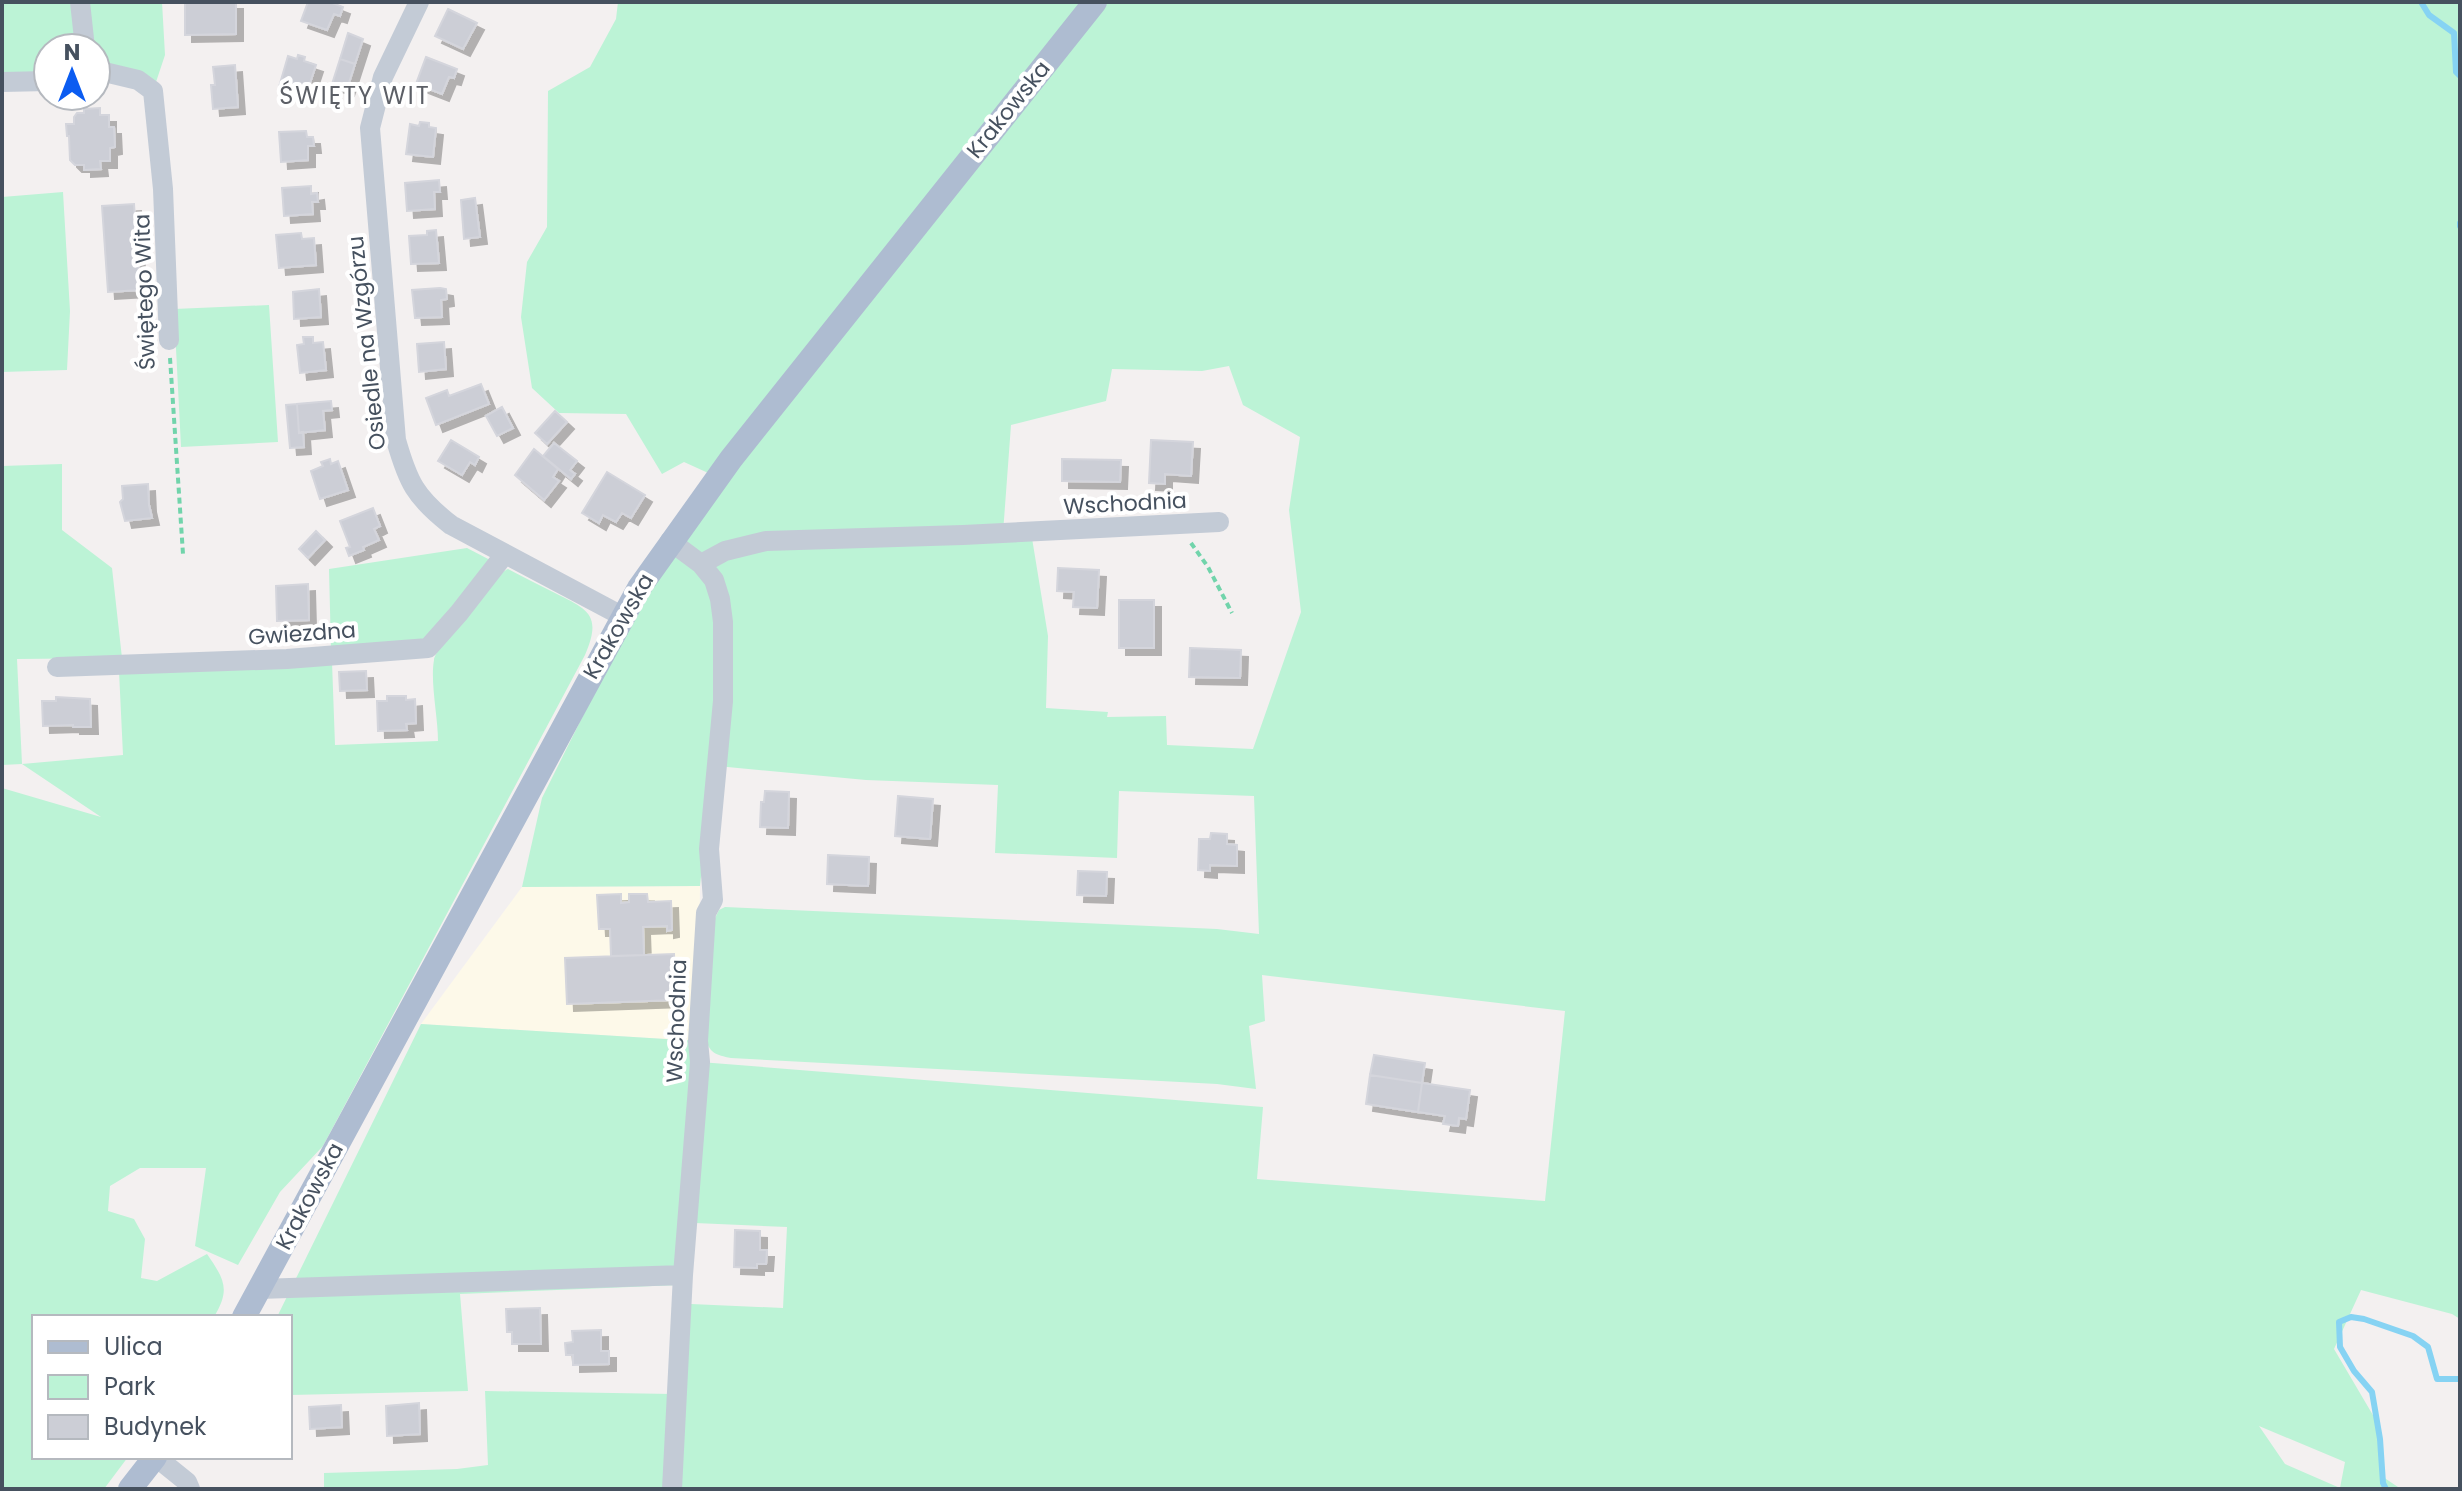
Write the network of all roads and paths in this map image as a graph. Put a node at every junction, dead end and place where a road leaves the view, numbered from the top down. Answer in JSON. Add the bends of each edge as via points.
{"nodes":[{"id":1,"x":80,"y":2,"type":"edge"},
{"id":2,"x":1095,"y":2,"type":"edge"},
{"id":3,"x":410,"y":5,"type":"edge"},
{"id":4,"x":83,"y":32,"type":"edge"},
{"id":5,"x":112,"y":74,"type":"edge"},
{"id":6,"x":32,"y":81,"type":"edge"},
{"id":7,"x":2,"y":82,"type":"edge"},
{"id":8,"x":169,"y":340,"type":"joint"},
{"id":9,"x":1219,"y":522,"type":"dead end"},
{"id":10,"x":1178,"y":525,"type":"junction"},
{"id":11,"x":670,"y":541,"type":"junction"},
{"id":12,"x":183,"y":554,"type":"dead end"},
{"id":13,"x":505,"y":554,"type":"junction"},
{"id":14,"x":701,"y":564,"type":"junction"},
{"id":15,"x":1232,"y":613,"type":"dead end"},
{"id":16,"x":622,"y":616,"type":"junction"},
{"id":17,"x":57,"y":667,"type":"dead end"},
{"id":18,"x":683,"y":1275,"type":"junction"},
{"id":19,"x":259,"y":1289,"type":"junction"},
{"id":20,"x":245,"y":1315,"type":"edge"},
{"id":21,"x":154,"y":1459,"type":"edge"},
{"id":22,"x":158,"y":1459,"type":"edge"},
{"id":23,"x":130,"y":1489,"type":"edge"},
{"id":24,"x":190,"y":1489,"type":"edge"},
{"id":25,"x":672,"y":1489,"type":"edge"}],
"edges":[{"from":1,"to":4,"type":"street"},
{"from":2,"to":11,"type":"main road","name":"Krakowska"},
{"from":3,"to":13,"type":"street","name":"Osiedle na Wzgórzu","via":[[370,128],[396,440],[416,493],[432,511]]},
{"from":5,"to":8,"type":"street","name":"Świętego Wita","via":[[138,80],[153,91]]},
{"from":6,"to":7,"type":"street"},
{"from":8,"to":12,"type":"path","name":"Świętego Wita"},
{"from":9,"to":10,"type":"street","name":"Wschodnia"},
{"from":10,"to":14,"type":"street","name":"Wschodnia","via":[[766,541],[725,551]]},
{"from":10,"to":15,"type":"path"},
{"from":11,"to":14,"type":"street","name":"Wschodnia"},
{"from":11,"to":16,"type":"main road","name":"Krakowska"},
{"from":13,"to":16,"type":"street","name":"Osiedle na Wzgórzu"},
{"from":13,"to":17,"type":"street","name":"Gwiezdna","via":[[428,648]]},
{"from":14,"to":18,"type":"street","name":"Wschodnia","via":[[720,599],[723,701]]},
{"from":16,"to":19,"type":"main road","name":"Krakowska"},
{"from":18,"to":19,"type":"street"},
{"from":18,"to":25,"type":"street","name":"Wschodnia"},
{"from":19,"to":20,"type":"main road","name":"Krakowska"},
{"from":21,"to":23,"type":"main road"},
{"from":22,"to":24,"type":"street"}]}
